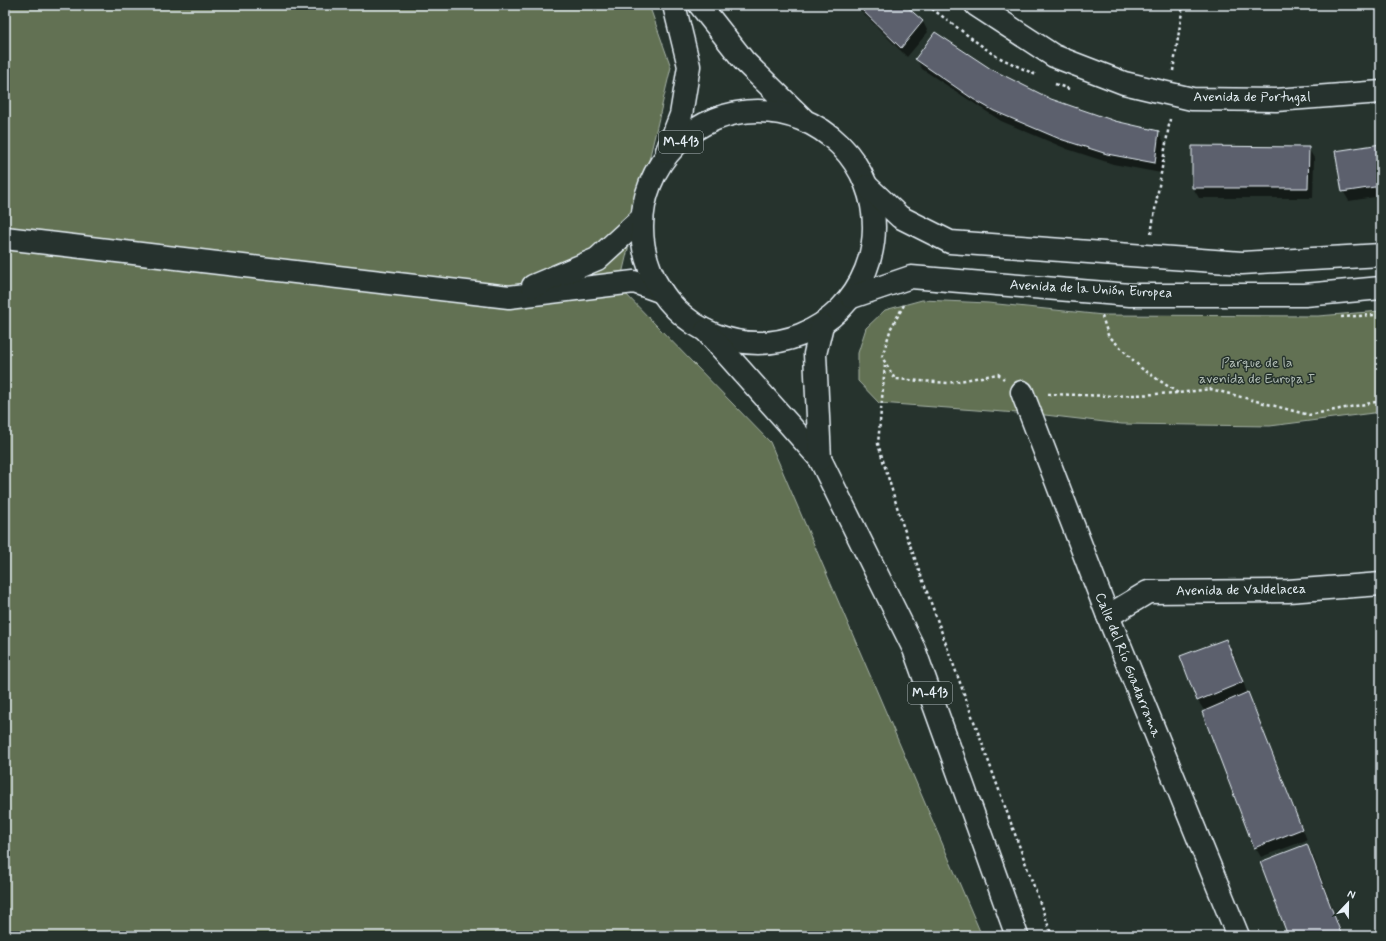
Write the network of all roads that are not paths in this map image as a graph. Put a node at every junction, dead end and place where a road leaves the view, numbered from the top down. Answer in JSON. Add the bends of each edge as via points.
{"nodes":[{"id":1,"x":674,"y":5,"type":"edge"},
{"id":2,"x":700,"y":5,"type":"edge"},
{"id":3,"x":976,"y":5,"type":"edge"},
{"id":4,"x":1381,"y":92,"type":"edge"},
{"id":5,"x":804,"y":120,"type":"junction"},
{"id":6,"x":665,"y":156,"type":"junction"},
{"id":7,"x":868,"y":186,"type":"junction"},
{"id":8,"x":642,"y":218,"type":"junction"},
{"id":9,"x":5,"y":238,"type":"edge"},
{"id":10,"x":1381,"y":255,"type":"edge"},
{"id":11,"x":1381,"y":288,"type":"edge"},
{"id":12,"x":662,"y":292,"type":"junction"},
{"id":13,"x":509,"y":297,"type":"junction"},
{"id":14,"x":852,"y":297,"type":"junction"},
{"id":15,"x":822,"y":325,"type":"junction"},
{"id":16,"x":706,"y":332,"type":"junction"},
{"id":17,"x":1022,"y":392,"type":"road end"},
{"id":18,"x":820,"y":459,"type":"junction"},
{"id":19,"x":1381,"y":584,"type":"edge"},
{"id":20,"x":1108,"y":616,"type":"junction"},
{"id":21,"x":1017,"y":936,"type":"edge"},
{"id":22,"x":1238,"y":936,"type":"edge"}],
"edges":[{"from":1,"to":6,"type":"main road","number":"M-413","via":[[689,66],[681,115]]},
{"from":2,"to":5,"type":"main road","number":"M-413","via":[[744,61]]},
{"from":3,"to":4,"type":"main road","name":"Avenida de Portugal","via":[[1054,56],[1124,83],[1192,99],[1276,100]]},
{"from":5,"to":6,"type":"main road","number":"M-413","via":[[767,111],[728,114],[693,130]]},
{"from":5,"to":7,"type":"main road","number":"M-413","via":[[831,136],[853,158]]},
{"from":6,"to":8,"type":"main road","number":"M-413","via":[[649,186]]},
{"from":7,"to":10,"type":"main road","via":[[900,217],[950,242],[1242,263]]},
{"from":7,"to":14,"type":"main road","number":"M-413","via":[[875,224],[870,262]]},
{"from":8,"to":12,"type":"main road","number":"M-413","via":[[645,257]]},
{"from":8,"to":13,"type":"main road","via":[[597,259]]},
{"from":9,"to":13,"type":"main road"},
{"from":11,"to":14,"type":"main road","name":"Avenida de la Unión Europea","via":[[1305,295],[1130,294],[911,277]]},
{"from":12,"to":13,"type":"main road","via":[[634,282]]},
{"from":12,"to":16,"type":"main road","number":"M-413","via":[[682,315]]},
{"from":14,"to":15,"type":"main road","number":"M-413"},
{"from":15,"to":16,"type":"main road","number":"M-413","via":[[785,341],[745,343]]},
{"from":15,"to":18,"type":"main road","number":"M-413","via":[[815,354]]},
{"from":16,"to":18,"type":"main road","number":"M-413"},
{"from":17,"to":20,"type":"main road","name":"Calle del Río Guadarrama"},
{"from":18,"to":21,"type":"main road","number":"M-413","via":[[914,649]]},
{"from":19,"to":20,"type":"main road","name":"Avenida de Valdelacea","via":[[1288,591],[1148,592]]},
{"from":20,"to":22,"type":"main road","name":"Calle del Río Guadarrama"}]}
